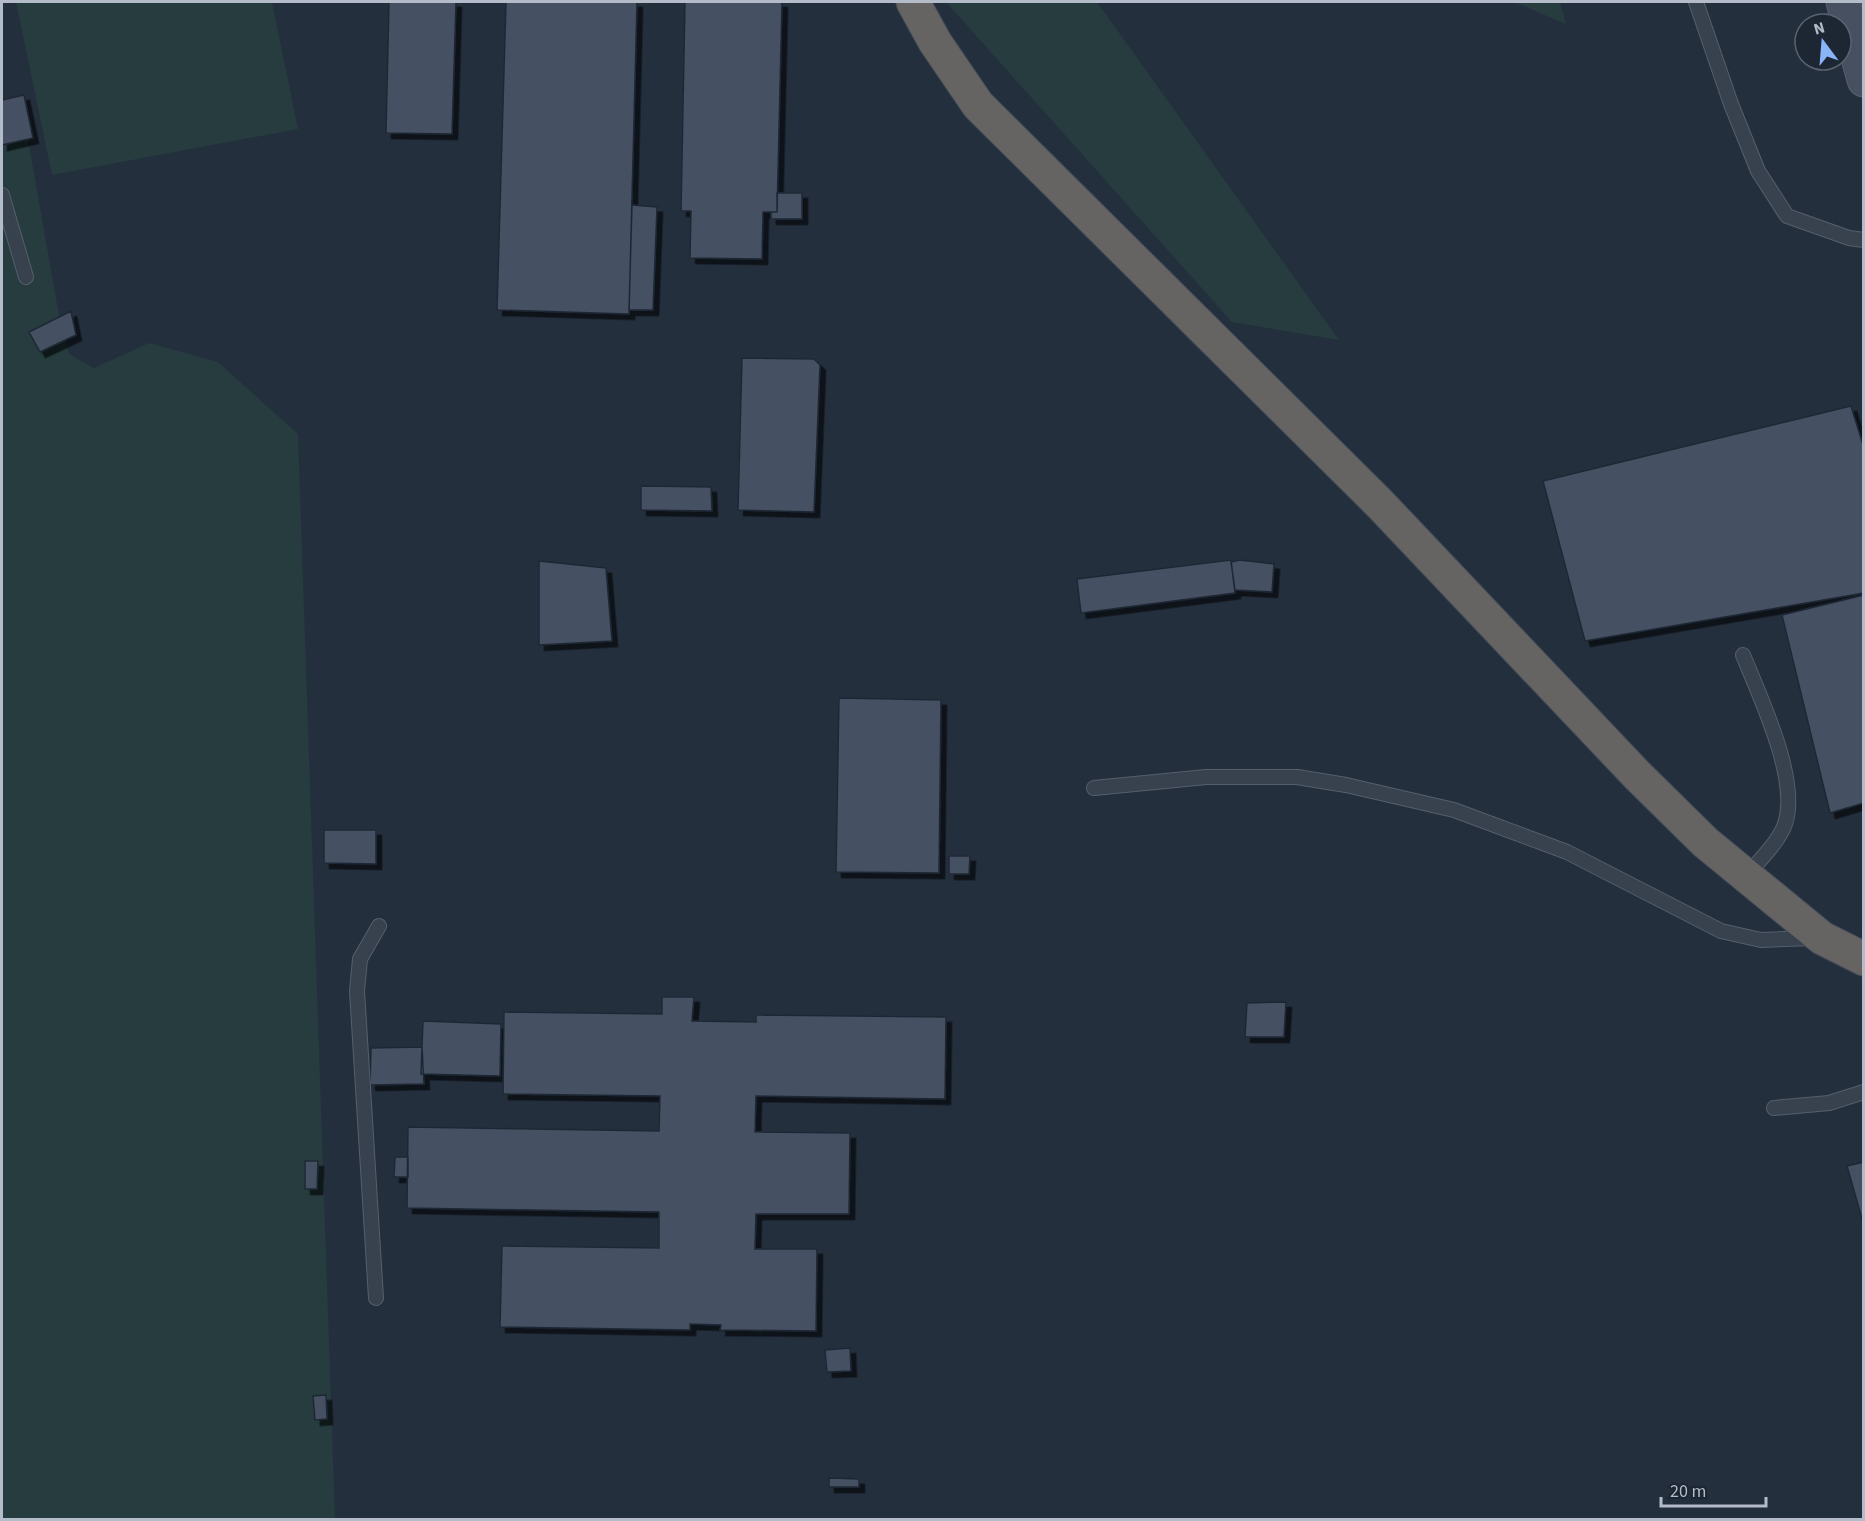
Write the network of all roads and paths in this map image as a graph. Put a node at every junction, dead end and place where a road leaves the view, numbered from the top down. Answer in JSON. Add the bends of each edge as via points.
{"nodes":[{"id":1,"x":913,"y":2,"type":"edge"},
{"id":2,"x":1696,"y":2,"type":"edge"},
{"id":3,"x":1843,"y":2,"type":"edge"},
{"id":4,"x":1863,"y":80,"type":"edge"},
{"id":5,"x":2,"y":195,"type":"edge"},
{"id":6,"x":1863,"y":240,"type":"edge"},
{"id":7,"x":26,"y":277,"type":"dead end"},
{"id":8,"x":1743,"y":655,"type":"dead end"},
{"id":9,"x":1094,"y":788,"type":"dead end"},
{"id":10,"x":1746,"y":876,"type":"junction"},
{"id":11,"x":379,"y":926,"type":"dead end"},
{"id":12,"x":1821,"y":938,"type":"junction"},
{"id":13,"x":1863,"y":959,"type":"edge"},
{"id":14,"x":1863,"y":1092,"type":"edge"},
{"id":15,"x":1774,"y":1108,"type":"dead end"},
{"id":16,"x":376,"y":1298,"type":"dead end"}],
"edges":[{"from":1,"to":10,"type":"highway","via":[[978,105],[1380,504],[1637,775]]},
{"from":2,"to":6,"type":"lane","via":[[1758,171],[1787,216]]},
{"from":3,"to":4,"type":"main road"},
{"from":5,"to":7,"type":"lane"},
{"from":8,"to":10,"type":"lane","via":[[1770,720],[1788,794],[1785,824]]},
{"from":9,"to":12,"type":"lane","via":[[1206,777],[1297,777],[1346,785],[1454,810],[1567,852],[1720,932],[1761,940]]},
{"from":10,"to":12,"type":"highway"},
{"from":11,"to":16,"type":"lane","via":[[360,959],[357,991]]},
{"from":12,"to":13,"type":"highway"},
{"from":14,"to":15,"type":"lane","via":[[1829,1103]]}]}
